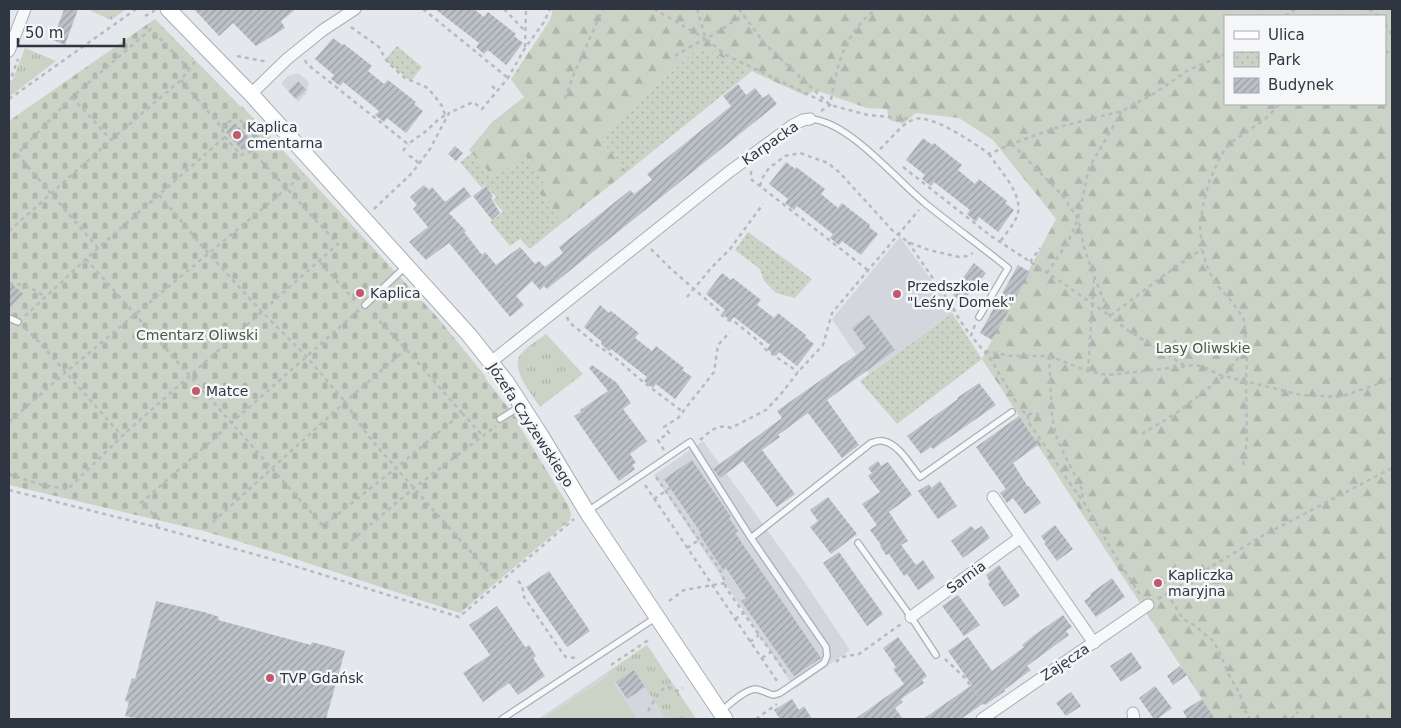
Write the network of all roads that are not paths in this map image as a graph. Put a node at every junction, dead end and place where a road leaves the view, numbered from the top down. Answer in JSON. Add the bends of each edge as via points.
{"nodes":[{"id":1,"x":25,"y":9,"type":"edge"},
{"id":2,"x":355,"y":9,"type":"edge"},
{"id":3,"x":159,"y":10,"type":"edge"},
{"id":4,"x":9,"y":51,"type":"edge"},
{"id":5,"x":250,"y":94,"type":"junction"},
{"id":6,"x":810,"y":119,"type":"joint"},
{"id":7,"x":406,"y":266,"type":"junction"},
{"id":8,"x":365,"y":305,"type":"road end"},
{"id":9,"x":979,"y":317,"type":"road end"},
{"id":10,"x":9,"y":318,"type":"edge"},
{"id":11,"x":18,"y":322,"type":"road end"},
{"id":12,"x":491,"y":362,"type":"junction"},
{"id":13,"x":522,"y":405,"type":"junction"},
{"id":14,"x":1012,"y":412,"type":"dead end"},
{"id":15,"x":500,"y":419,"type":"road end"},
{"id":16,"x":993,"y":498,"type":"dead end"},
{"id":17,"x":587,"y":512,"type":"junction"},
{"id":18,"x":750,"y":538,"type":"junction"},
{"id":19,"x":1021,"y":538,"type":"junction"},
{"id":20,"x":858,"y":543,"type":"dead end"},
{"id":21,"x":1148,"y":605,"type":"road end"},
{"id":22,"x":657,"y":616,"type":"junction"},
{"id":23,"x":911,"y":617,"type":"junction"},
{"id":24,"x":1094,"y":643,"type":"junction"},
{"id":25,"x":934,"y":652,"type":"road end"},
{"id":26,"x":723,"y":715,"type":"edge"},
{"id":27,"x":986,"y":716,"type":"edge"},
{"id":28,"x":502,"y":719,"type":"edge"}],
"edges":[{"from":1,"to":4,"type":"street"},
{"from":2,"to":5,"type":"street","via":[[323,30]]},
{"from":3,"to":5,"type":"street","name":"Józefa Czyżewskiego"},
{"from":5,"to":7,"type":"street","name":"Józefa Czyżewskiego"},
{"from":6,"to":9,"type":"lane","name":"Karpacka","via":[[820,120],[846,134],[875,156],[925,203],[1008,268]]},
{"from":6,"to":12,"type":"street","name":"Karpacka","via":[[793,125],[729,172]]},
{"from":7,"to":8,"type":"lane"},
{"from":7,"to":12,"type":"street","name":"Józefa Czyżewskiego"},
{"from":10,"to":11,"type":"lane"},
{"from":12,"to":13,"type":"street","name":"Józefa Czyżewskiego"},
{"from":13,"to":15,"type":"lane"},
{"from":13,"to":17,"type":"street","name":"Józefa Czyżewskiego"},
{"from":14,"to":18,"type":"lane","via":[[920,477],[890,443],[881,440],[871,443]]},
{"from":16,"to":19,"type":"street"},
{"from":17,"to":18,"type":"lane","via":[[690,442]]},
{"from":17,"to":22,"type":"street","name":"Józefa Czyżewskiego"},
{"from":18,"to":26,"type":"lane","via":[[826,648],[827,656],[824,663],[774,695],[756,689],[748,692],[735,700]]},
{"from":19,"to":23,"type":"street","name":"Sarnia"},
{"from":19,"to":24,"type":"street"},
{"from":20,"to":23,"type":"lane"},
{"from":21,"to":24,"type":"street","name":"Zajęcza"},
{"from":22,"to":26,"type":"street","name":"Józefa Czyżewskiego"},
{"from":22,"to":28,"type":"lane"},
{"from":23,"to":25,"type":"lane"},
{"from":24,"to":27,"type":"street","name":"Zajęcza"}]}
